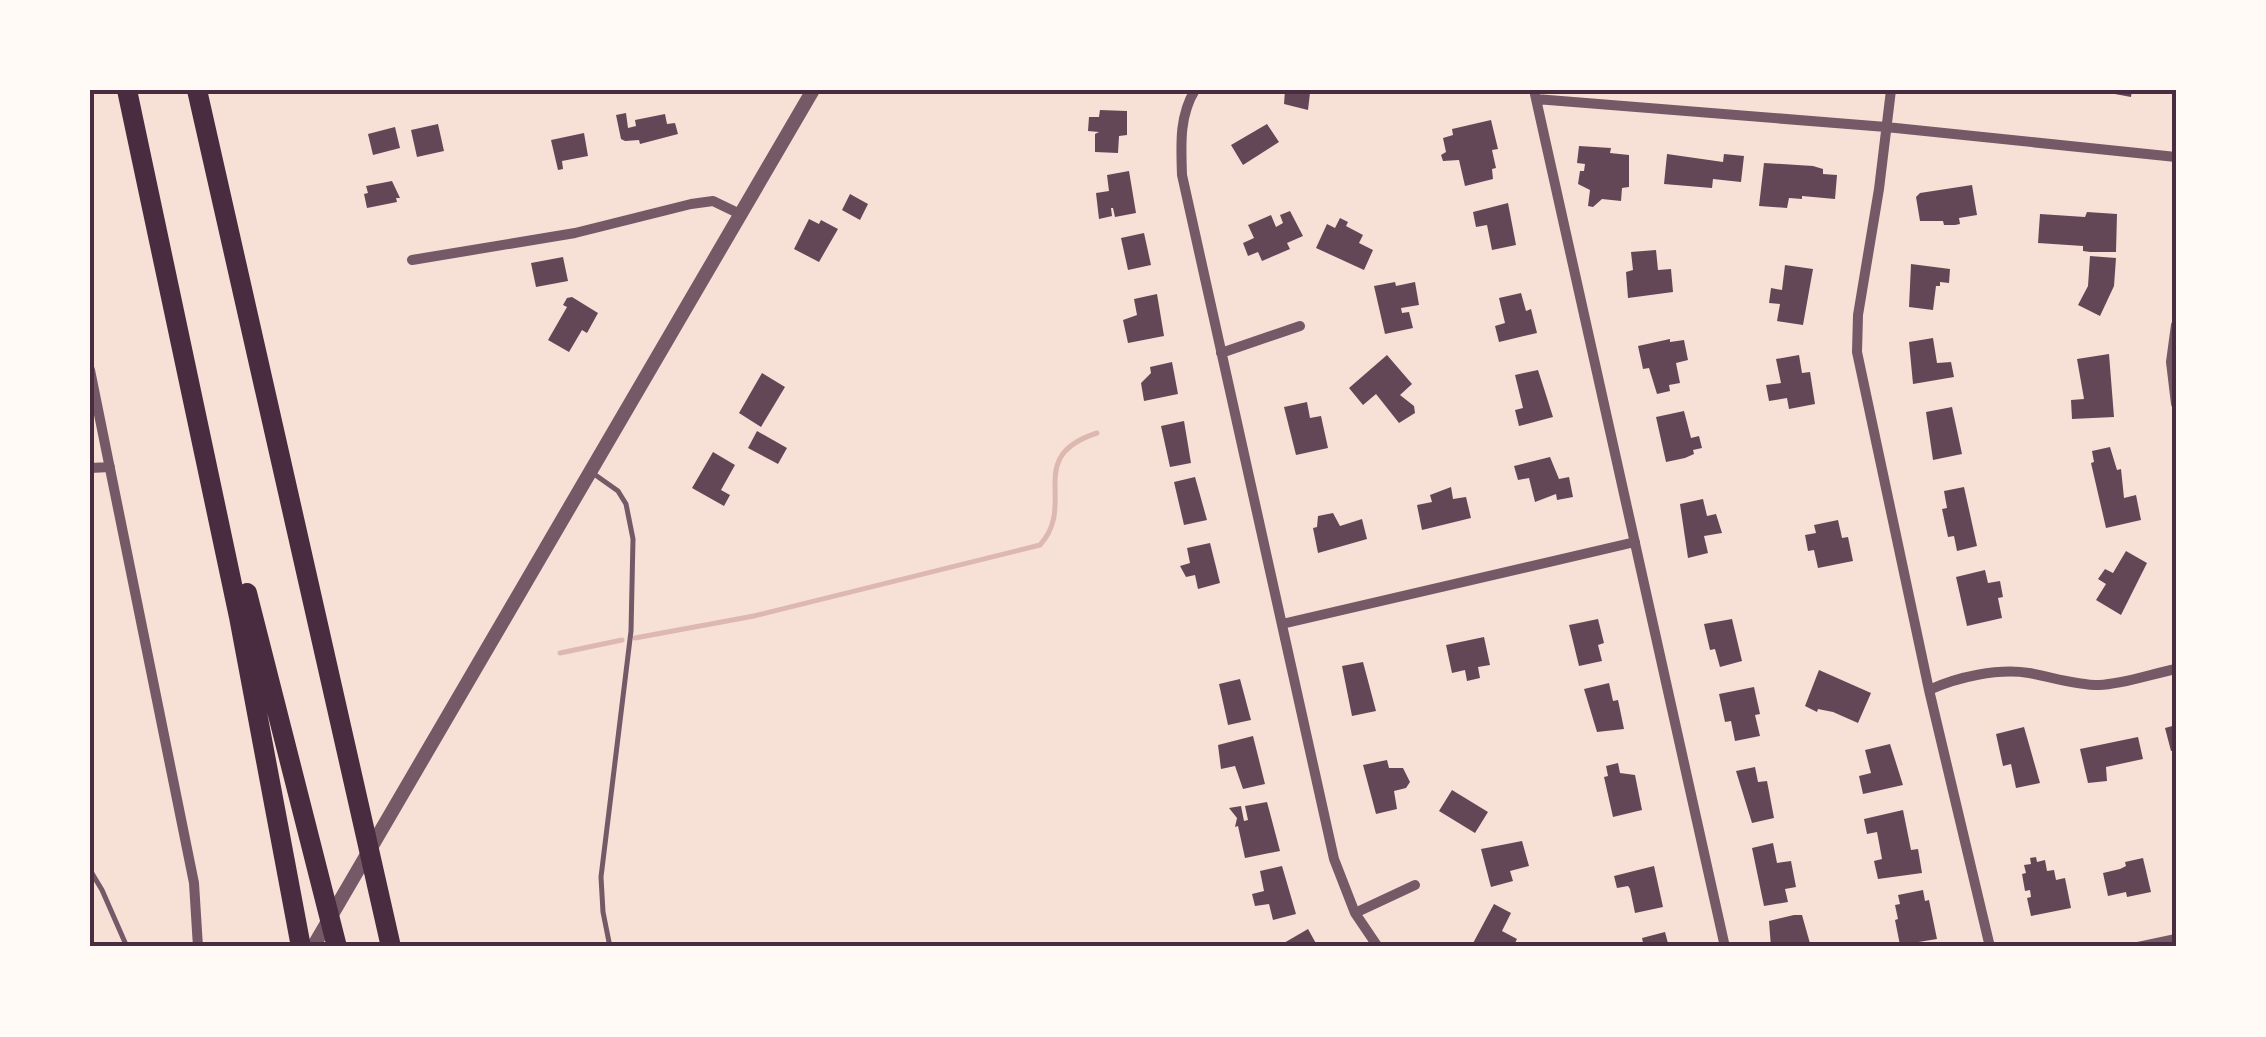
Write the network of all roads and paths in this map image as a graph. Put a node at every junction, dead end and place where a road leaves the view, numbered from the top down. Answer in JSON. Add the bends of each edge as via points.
{"nodes":[{"id":1,"x":127,"y":90,"type":"edge"},
{"id":2,"x":197,"y":90,"type":"edge"},
{"id":3,"x":814,"y":90,"type":"edge"},
{"id":4,"x":1195,"y":90,"type":"edge"},
{"id":5,"x":1891,"y":90,"type":"edge"},
{"id":6,"x":1535,"y":94,"type":"edge"},
{"id":7,"x":1886,"y":127,"type":"junction"},
{"id":8,"x":2176,"y":157,"type":"edge"},
{"id":9,"x":740,"y":214,"type":"junction"},
{"id":10,"x":412,"y":260,"type":"dead end"},
{"id":11,"x":176,"y":310,"type":"junction"},
{"id":12,"x":2176,"y":325,"type":"edge"},
{"id":13,"x":1300,"y":326,"type":"dead end"},
{"id":14,"x":1222,"y":352,"type":"junction"},
{"id":15,"x":90,"y":370,"type":"edge"},
{"id":16,"x":2176,"y":404,"type":"edge"},
{"id":17,"x":110,"y":466,"type":"junction"},
{"id":18,"x":90,"y":468,"type":"edge"},
{"id":19,"x":591,"y":472,"type":"junction"},
{"id":20,"x":1635,"y":542,"type":"junction"},
{"id":21,"x":1282,"y":624,"type":"junction"},
{"id":22,"x":2176,"y":669,"type":"edge"},
{"id":23,"x":1929,"y":690,"type":"junction"},
{"id":24,"x":90,"y":870,"type":"edge"},
{"id":25,"x":1414,"y":885,"type":"dead end"},
{"id":26,"x":1356,"y":913,"type":"junction"},
{"id":27,"x":2176,"y":939,"type":"edge"},
{"id":28,"x":127,"y":947,"type":"edge"},
{"id":29,"x":198,"y":947,"type":"edge"},
{"id":30,"x":301,"y":947,"type":"edge"},
{"id":31,"x":313,"y":947,"type":"edge"},
{"id":32,"x":337,"y":947,"type":"edge"},
{"id":33,"x":392,"y":947,"type":"edge"},
{"id":34,"x":610,"y":947,"type":"edge"},
{"id":35,"x":1378,"y":947,"type":"edge"},
{"id":36,"x":1725,"y":947,"type":"edge"},
{"id":37,"x":1990,"y":947,"type":"edge"},
{"id":38,"x":2138,"y":947,"type":"edge"}],
"edges":[{"from":1,"to":11,"type":"highway"},
{"from":2,"to":33,"type":"highway"},
{"from":3,"to":9,"type":"street"},
{"from":4,"to":14,"type":"street","via":[[1180,136],[1182,174]]},
{"from":5,"to":7,"type":"street"},
{"from":6,"to":7,"type":"street"},
{"from":6,"to":20,"type":"street"},
{"from":7,"to":8,"type":"street"},
{"from":7,"to":23,"type":"street","via":[[1856,352]]},
{"from":9,"to":10,"type":"street","via":[[714,202],[691,204]]},
{"from":9,"to":19,"type":"street"},
{"from":11,"to":30,"type":"highway"},
{"from":11,"to":32,"type":"highway"},
{"from":12,"to":16,"type":"street"},
{"from":13,"to":14,"type":"street"},
{"from":14,"to":21,"type":"street"},
{"from":15,"to":17,"type":"street"},
{"from":17,"to":18,"type":"street"},
{"from":17,"to":29,"type":"street","via":[[194,883]]},
{"from":19,"to":31,"type":"street"},
{"from":19,"to":34,"type":"lane","via":[[618,490],[633,539],[631,631],[601,876]]},
{"from":20,"to":21,"type":"street"},
{"from":20,"to":36,"type":"street"},
{"from":21,"to":26,"type":"street","via":[[1334,859]]},
{"from":22,"to":23,"type":"street","via":[[2103,685],[2000,672]]},
{"from":23,"to":37,"type":"street"},
{"from":24,"to":28,"type":"lane"},
{"from":25,"to":26,"type":"street"},
{"from":26,"to":35,"type":"street"},
{"from":27,"to":38,"type":"street"}]}
